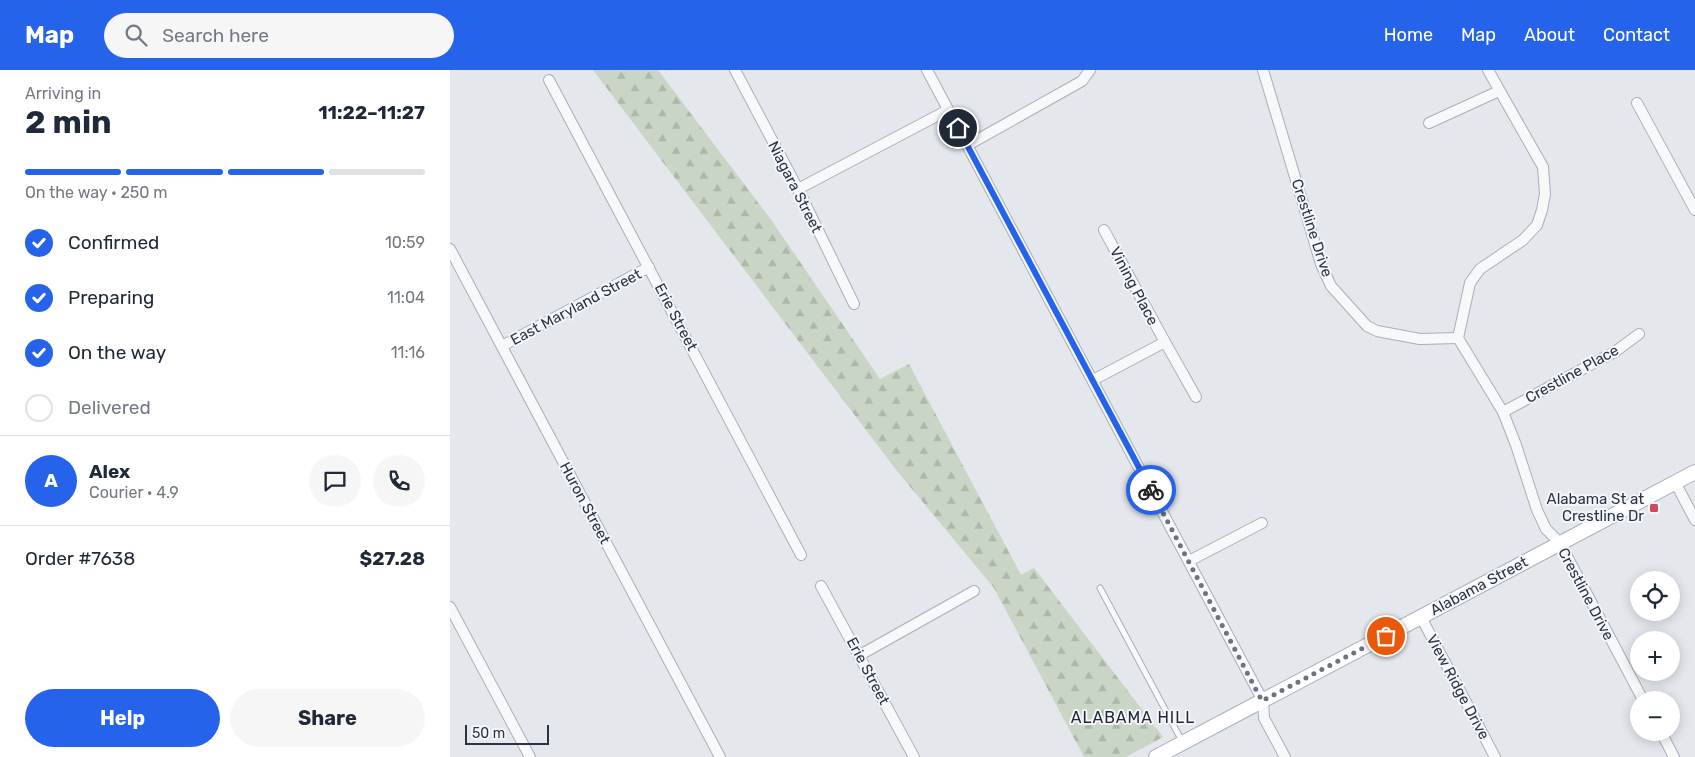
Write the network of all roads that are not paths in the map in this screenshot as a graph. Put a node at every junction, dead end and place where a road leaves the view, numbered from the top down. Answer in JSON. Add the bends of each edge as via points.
{"nodes":[{"id":1,"x":735,"y":70,"type":"edge"},
{"id":2,"x":927,"y":70,"type":"edge"},
{"id":3,"x":1090,"y":70,"type":"edge"},
{"id":4,"x":1263,"y":70,"type":"edge"},
{"id":5,"x":1488,"y":70,"type":"edge"},
{"id":6,"x":549,"y":80,"type":"dead end"},
{"id":7,"x":1499,"y":91,"type":"junction"},
{"id":8,"x":1637,"y":103,"type":"dead end"},
{"id":9,"x":948,"y":110,"type":"junction"},
{"id":10,"x":1429,"y":123,"type":"dead end"},
{"id":11,"x":968,"y":145,"type":"junction"},
{"id":12,"x":798,"y":189,"type":"junction"},
{"id":13,"x":1695,"y":210,"type":"edge"},
{"id":14,"x":1104,"y":230,"type":"dead end"},
{"id":15,"x":450,"y":249,"type":"edge"},
{"id":16,"x":649,"y":267,"type":"junction"},
{"id":17,"x":854,"y":304,"type":"dead end"},
{"id":18,"x":1639,"y":334,"type":"dead end"},
{"id":19,"x":1458,"y":338,"type":"junction"},
{"id":20,"x":1165,"y":342,"type":"junction"},
{"id":21,"x":502,"y":346,"type":"junction"},
{"id":22,"x":1092,"y":380,"type":"junction"},
{"id":23,"x":1196,"y":397,"type":"dead end"},
{"id":24,"x":1503,"y":412,"type":"junction"},
{"id":25,"x":1695,"y":472,"type":"edge"},
{"id":26,"x":1675,"y":482,"type":"junction"},
{"id":27,"x":1695,"y":520,"type":"edge"},
{"id":28,"x":1262,"y":523,"type":"dead end"},
{"id":29,"x":1560,"y":543,"type":"junction"},
{"id":30,"x":801,"y":555,"type":"dead end"},
{"id":31,"x":1189,"y":561,"type":"junction"},
{"id":32,"x":821,"y":586,"type":"dead end"},
{"id":33,"x":1100,"y":588,"type":"dead end"},
{"id":34,"x":974,"y":591,"type":"dead end"},
{"id":35,"x":450,"y":607,"type":"edge"},
{"id":36,"x":1421,"y":617,"type":"junction"},
{"id":37,"x":454,"y":624,"type":"edge"},
{"id":38,"x":860,"y":655,"type":"junction"},
{"id":39,"x":1639,"y":691,"type":"edge"},
{"id":40,"x":1262,"y":701,"type":"junction"},
{"id":41,"x":1666,"y":741,"type":"edge"},
{"id":42,"x":1183,"y":743,"type":"junction"},
{"id":43,"x":530,"y":757,"type":"edge"},
{"id":44,"x":720,"y":757,"type":"edge"},
{"id":45,"x":914,"y":757,"type":"edge"},
{"id":46,"x":1156,"y":757,"type":"edge"},
{"id":47,"x":1285,"y":757,"type":"edge"},
{"id":48,"x":1495,"y":757,"type":"edge"},
{"id":49,"x":1674,"y":757,"type":"edge"}],
"edges":[{"from":1,"to":12,"type":"street","name":"Niagara Street"},
{"from":2,"to":9,"type":"street"},
{"from":3,"to":11,"type":"street","via":[[1082,81]]},
{"from":4,"to":19,"type":"street","name":"Crestline Drive","via":[[1321,264],[1332,286],[1367,326],[1377,331],[1420,339]]},
{"from":5,"to":7,"type":"street"},
{"from":6,"to":16,"type":"street","name":"Erie Street"},
{"from":7,"to":10,"type":"street"},
{"from":7,"to":19,"type":"street","via":[[1543,167],[1545,194],[1536,225],[1523,240],[1480,269],[1470,283]]},
{"from":8,"to":13,"type":"street"},
{"from":9,"to":11,"type":"street"},
{"from":9,"to":12,"type":"street"},
{"from":11,"to":22,"type":"street"},
{"from":12,"to":17,"type":"street","name":"Niagara Street"},
{"from":14,"to":20,"type":"street","name":"Vining Place"},
{"from":15,"to":21,"type":"street","name":"Huron Street"},
{"from":16,"to":21,"type":"street","name":"East Maryland Street"},
{"from":16,"to":30,"type":"street","name":"Erie Street"},
{"from":18,"to":24,"type":"street","name":"Crestline Place","via":[[1616,351]]},
{"from":19,"to":24,"type":"street","name":"Crestline Drive"},
{"from":20,"to":22,"type":"street","name":"Vining Place"},
{"from":20,"to":23,"type":"street","name":"Vining Place"},
{"from":21,"to":44,"type":"street","name":"Huron Street"},
{"from":22,"to":31,"type":"street"},
{"from":24,"to":29,"type":"street","name":"Crestline Drive","via":[[1537,510],[1546,529]]},
{"from":25,"to":26,"type":"main road","name":"Alabama Street"},
{"from":26,"to":27,"type":"street"},
{"from":26,"to":29,"type":"main road","name":"Alabama Street"},
{"from":28,"to":31,"type":"street"},
{"from":29,"to":36,"type":"main road","name":"Alabama Street"},
{"from":29,"to":39,"type":"street","name":"Crestline Drive"},
{"from":31,"to":40,"type":"street"},
{"from":32,"to":38,"type":"street","name":"Erie Street"},
{"from":33,"to":42,"type":"lane"},
{"from":34,"to":38,"type":"street"},
{"from":35,"to":37,"type":"street"},
{"from":36,"to":40,"type":"main road","name":"Alabama Street"},
{"from":36,"to":48,"type":"street","name":"View Ridge Drive"},
{"from":37,"to":43,"type":"street"},
{"from":38,"to":45,"type":"street","name":"Erie Street"},
{"from":40,"to":42,"type":"main road","name":"Alabama Street"},
{"from":40,"to":47,"type":"street","via":[[1264,718]]},
{"from":41,"to":49,"type":"street"},
{"from":42,"to":46,"type":"main road","name":"Alabama Street"}]}
